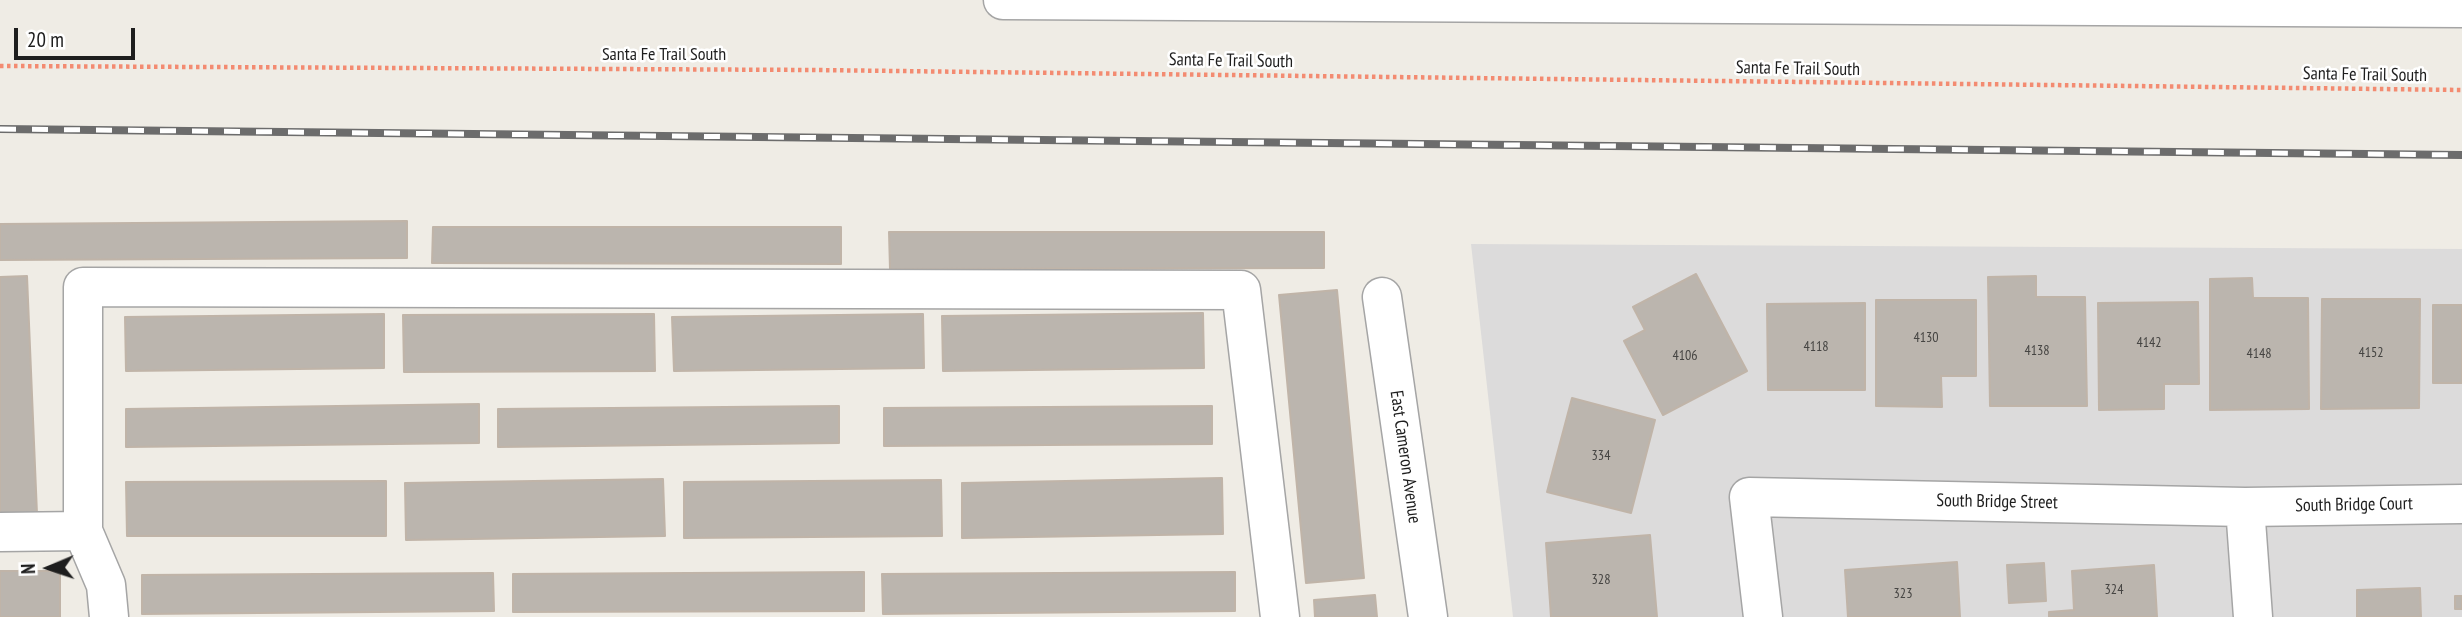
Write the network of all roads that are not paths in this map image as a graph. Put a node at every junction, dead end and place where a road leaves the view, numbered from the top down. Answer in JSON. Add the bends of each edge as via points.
{"nodes":[{"id":1,"x":1003,"y":0,"type":"edge"},
{"id":2,"x":2462,"y":8,"type":"edge"},
{"id":3,"x":1382,"y":297,"type":"dead end"},
{"id":4,"x":2462,"y":504,"type":"edge"},
{"id":5,"x":2245,"y":507,"type":"junction"},
{"id":6,"x":83,"y":531,"type":"junction"},
{"id":7,"x":0,"y":532,"type":"edge"},
{"id":8,"x":109,"y":617,"type":"edge"},
{"id":9,"x":1280,"y":617,"type":"edge"},
{"id":10,"x":1428,"y":617,"type":"edge"},
{"id":11,"x":1763,"y":617,"type":"edge"},
{"id":12,"x":2253,"y":617,"type":"edge"}],
"edges":[{"from":1,"to":2,"type":"street"},
{"from":3,"to":10,"type":"street","name":"East Cameron Avenue"},
{"from":4,"to":5,"type":"street","name":"South Bridge Court"},
{"from":5,"to":11,"type":"street","name":"South Bridge Street","via":[[1749,497]]},
{"from":5,"to":12,"type":"street"},
{"from":6,"to":7,"type":"street"},
{"from":6,"to":8,"type":"street","via":[[106,585]]},
{"from":6,"to":9,"type":"street","via":[[83,287],[1241,290]]}]}
